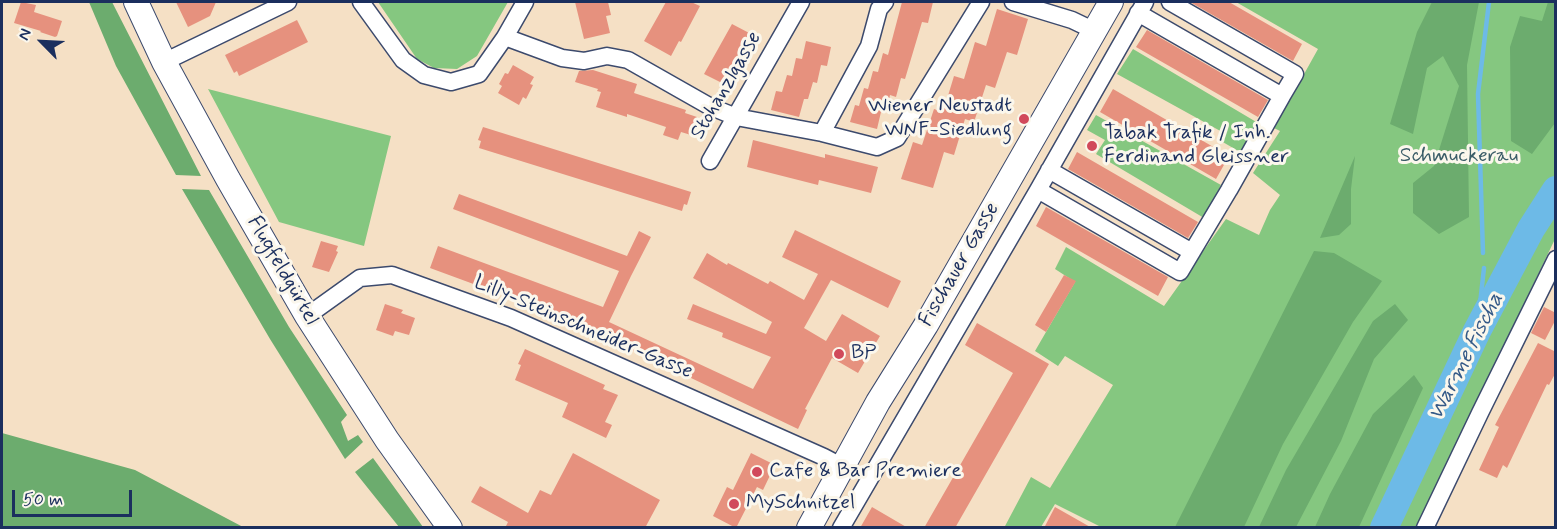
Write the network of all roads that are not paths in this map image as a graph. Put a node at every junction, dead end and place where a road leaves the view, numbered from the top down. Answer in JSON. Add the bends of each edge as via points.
{"nodes":[{"id":1,"x":136,"y":2,"type":"edge"},
{"id":2,"x":288,"y":2,"type":"edge"},
{"id":3,"x":361,"y":2,"type":"edge"},
{"id":4,"x":525,"y":2,"type":"edge"},
{"id":5,"x":801,"y":2,"type":"edge"},
{"id":6,"x":885,"y":2,"type":"edge"},
{"id":7,"x":981,"y":2,"type":"edge"},
{"id":8,"x":1013,"y":2,"type":"edge"},
{"id":9,"x":1111,"y":2,"type":"edge"},
{"id":10,"x":1170,"y":2,"type":"edge"},
{"id":11,"x":1141,"y":7,"type":"edge"},
{"id":12,"x":1095,"y":31,"type":"junction"},
{"id":13,"x":504,"y":37,"type":"junction"},
{"id":14,"x":164,"y":62,"type":"junction"},
{"id":15,"x":1282,"y":96,"type":"junction"},
{"id":16,"x":736,"y":117,"type":"junction"},
{"id":17,"x":822,"y":133,"type":"junction"},
{"id":18,"x":710,"y":161,"type":"dead end"},
{"id":19,"x":1049,"y":170,"type":"junction"},
{"id":20,"x":1038,"y":190,"type":"junction"},
{"id":21,"x":1192,"y":252,"type":"junction"},
{"id":22,"x":1556,"y":259,"type":"edge"},
{"id":23,"x":307,"y":316,"type":"junction"},
{"id":24,"x":843,"y":467,"type":"junction"},
{"id":25,"x":811,"y":527,"type":"edge"},
{"id":26,"x":450,"y":528,"type":"edge"},
{"id":27,"x":841,"y":528,"type":"edge"},
{"id":28,"x":1425,"y":528,"type":"edge"}],
"edges":[{"from":1,"to":14,"type":"street","name":"Flugfeldgürtel"},
{"from":2,"to":14,"type":"street"},
{"from":3,"to":13,"type":"street","via":[[403,60],[424,75],[451,82],[479,74]]},
{"from":4,"to":13,"type":"street"},
{"from":5,"to":16,"type":"street","name":"Stohanzlgasse"},
{"from":6,"to":17,"type":"street","via":[[879,9],[869,46]]},
{"from":7,"to":17,"type":"street","via":[[897,138],[877,147]]},
{"from":8,"to":12,"type":"street"},
{"from":9,"to":12,"type":"street","name":"Fischauer Gasse"},
{"from":10,"to":15,"type":"street","via":[[1295,74]]},
{"from":11,"to":15,"type":"street"},
{"from":11,"to":19,"type":"street"},
{"from":12,"to":24,"type":"street","name":"Fischauer Gasse"},
{"from":13,"to":16,"type":"street","via":[[562,58],[584,61],[607,56],[628,60]]},
{"from":14,"to":23,"type":"street","name":"Flugfeldgürtel"},
{"from":15,"to":21,"type":"street"},
{"from":16,"to":17,"type":"street"},
{"from":16,"to":18,"type":"street","name":"Stohanzlgasse"},
{"from":19,"to":20,"type":"street"},
{"from":19,"to":21,"type":"street"},
{"from":20,"to":21,"type":"street","via":[[1180,272]]},
{"from":20,"to":27,"type":"street"},
{"from":22,"to":28,"type":"street"},
{"from":23,"to":24,"type":"street","name":"Lilly-Steinschneider-Gasse","via":[[360,278],[392,275],[511,318]]},
{"from":23,"to":26,"type":"street","name":"Flugfeldgürtel","via":[[387,440]]},
{"from":24,"to":25,"type":"street","name":"Fischauer Gasse"}]}
